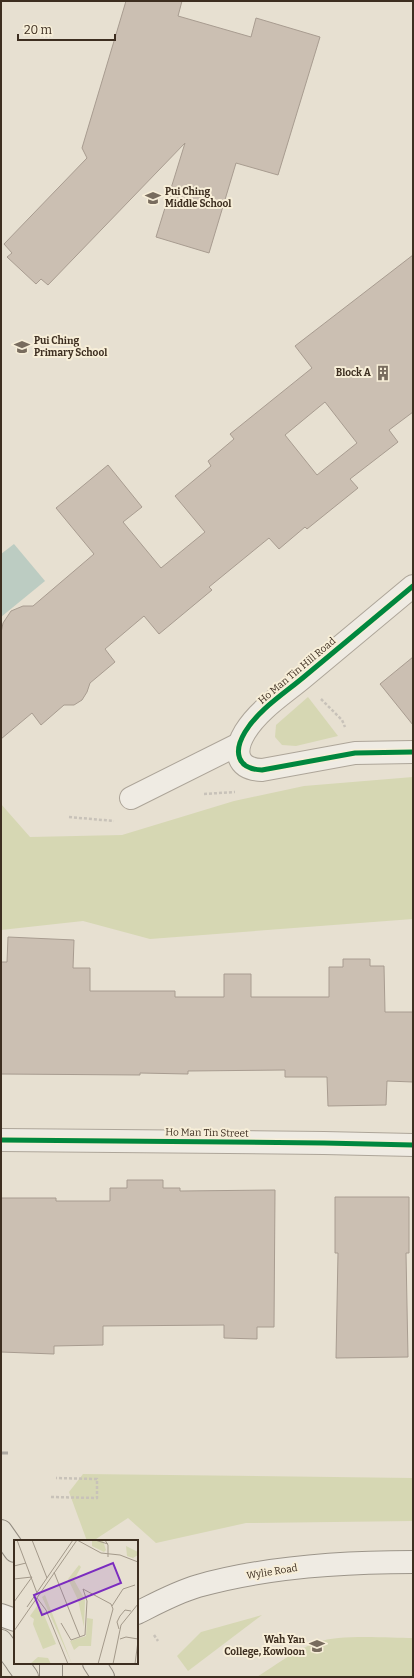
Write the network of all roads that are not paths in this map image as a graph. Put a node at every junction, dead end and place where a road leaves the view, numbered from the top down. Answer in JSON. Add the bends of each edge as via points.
{"nodes":[{"id":1,"x":413,"y":586,"type":"edge"},
{"id":2,"x":239,"y":744,"type":"junction"},
{"id":3,"x":413,"y":752,"type":"edge"},
{"id":4,"x":131,"y":798,"type":"dead end"},
{"id":5,"x":1,"y":1140,"type":"edge"},
{"id":6,"x":413,"y":1145,"type":"edge"},
{"id":7,"x":1,"y":1531,"type":"edge"},
{"id":8,"x":14,"y":1550,"type":"edge"},
{"id":9,"x":413,"y":1562,"type":"edge"},
{"id":10,"x":138,"y":1612,"type":"edge"},
{"id":11,"x":1,"y":1615,"type":"edge"},
{"id":12,"x":14,"y":1620,"type":"edge"},
{"id":13,"x":1,"y":1641,"type":"edge"},
{"id":14,"x":14,"y":1659,"type":"edge"},
{"id":15,"x":18,"y":1664,"type":"edge"},
{"id":16,"x":51,"y":1664,"type":"edge"},
{"id":17,"x":95,"y":1664,"type":"edge"},
{"id":18,"x":27,"y":1677,"type":"edge"},
{"id":19,"x":50,"y":1677,"type":"edge"},
{"id":20,"x":103,"y":1677,"type":"edge"}],
"edges":[{"from":1,"to":2,"type":"street","name":"Ho Man Tin Hill Road","via":[[255,720]]},
{"from":2,"to":3,"type":"street","via":[[244,766],[262,770],[355,753]]},
{"from":2,"to":4,"type":"street"},
{"from":5,"to":6,"type":"street","name":"Ho Man Tin Street"},
{"from":7,"to":8,"type":"main road"},
{"from":9,"to":10,"type":"street","name":"Wylie Road","via":[[300,1567],[230,1579],[198,1586]]},
{"from":11,"to":12,"type":"street"},
{"from":13,"to":14,"type":"main road"},
{"from":15,"to":18,"type":"main road"},
{"from":16,"to":19,"type":"main road"},
{"from":17,"to":20,"type":"main road"}]}
